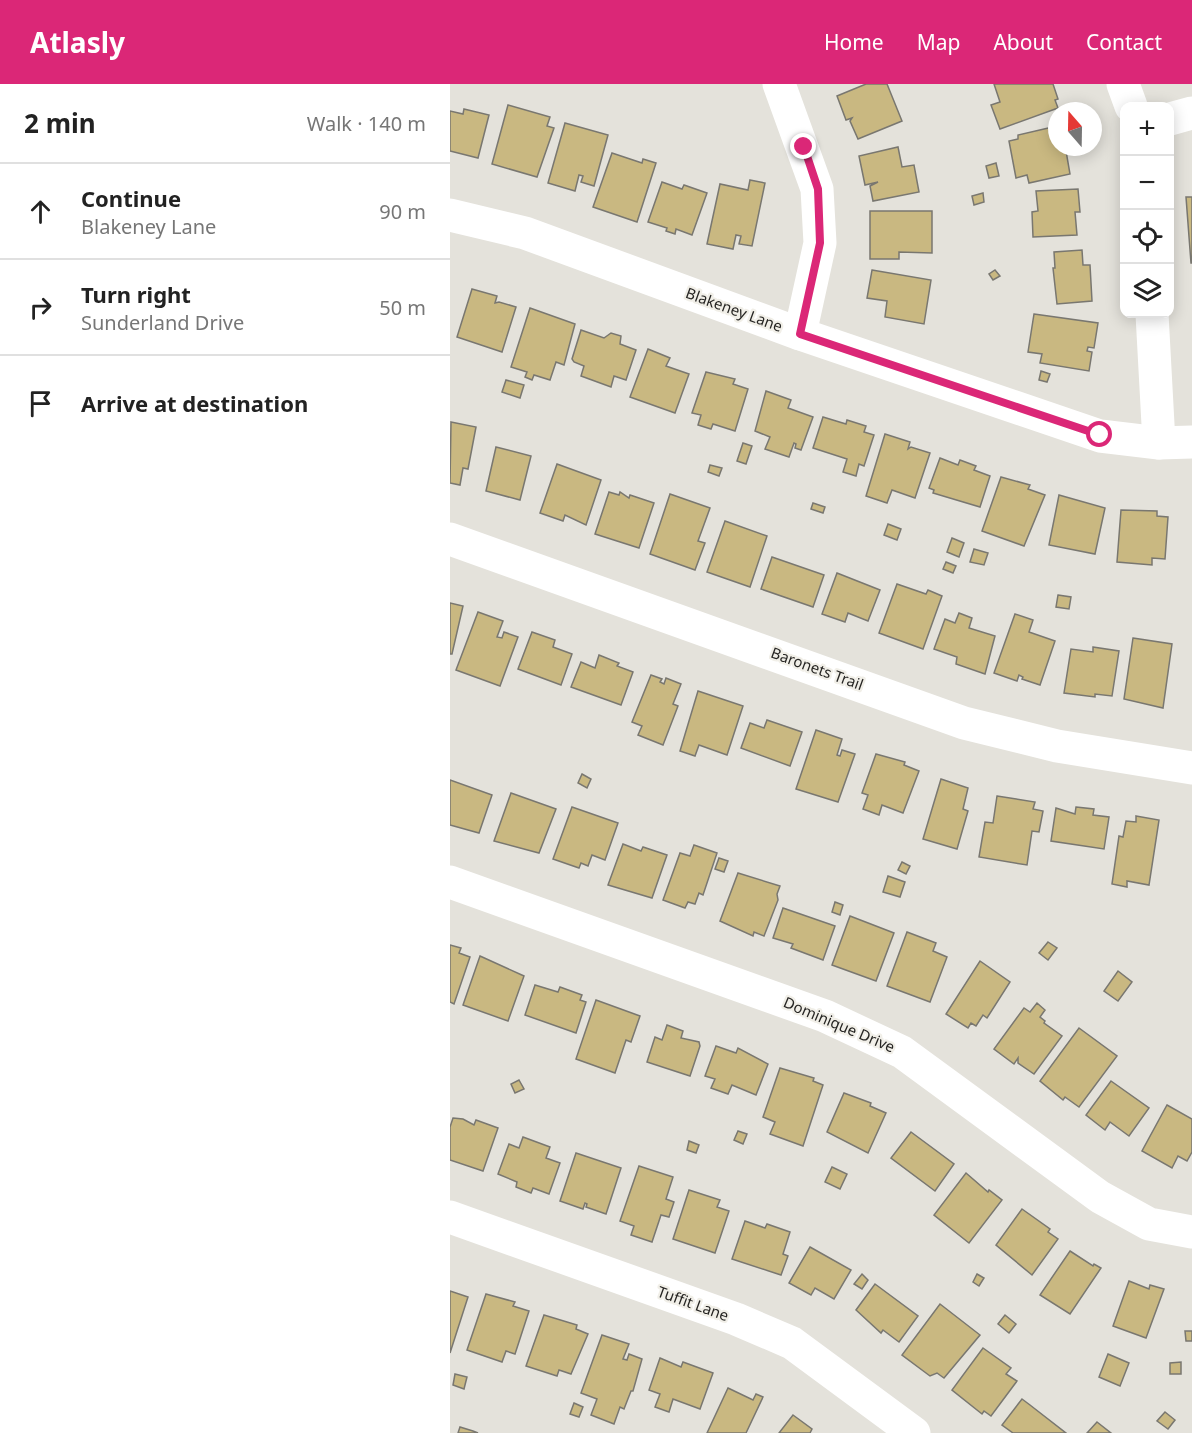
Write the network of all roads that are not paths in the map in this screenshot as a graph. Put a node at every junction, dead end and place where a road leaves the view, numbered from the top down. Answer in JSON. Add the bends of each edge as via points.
{"nodes":[{"id":1,"x":779,"y":84,"type":"edge"},
{"id":2,"x":1123,"y":84,"type":"edge"},
{"id":3,"x":1130,"y":102,"type":"edge"},
{"id":4,"x":1192,"y":113,"type":"edge"},
{"id":5,"x":1174,"y":118,"type":"edge"},
{"id":6,"x":450,"y":215,"type":"edge"},
{"id":7,"x":1152,"y":318,"type":"edge"},
{"id":8,"x":800,"y":334,"type":"junction"},
{"id":9,"x":1192,"y":442,"type":"edge"},
{"id":10,"x":1159,"y":443,"type":"junction"},
{"id":11,"x":450,"y":539,"type":"edge"},
{"id":12,"x":1192,"y":768,"type":"edge"},
{"id":13,"x":450,"y":882,"type":"edge"},
{"id":14,"x":450,"y":1217,"type":"edge"},
{"id":15,"x":1192,"y":1232,"type":"edge"},
{"id":16,"x":914,"y":1433,"type":"edge"}],
"edges":[{"from":1,"to":8,"type":"street","via":[[818,189],[820,243]]},
{"from":2,"to":3,"type":"street"},
{"from":4,"to":5,"type":"street"},
{"from":6,"to":8,"type":"street","name":"Blakeney Lane","via":[[525,233]]},
{"from":7,"to":10,"type":"street"},
{"from":8,"to":10,"type":"street","name":"Blakeney Lane","via":[[1100,435]]},
{"from":9,"to":10,"type":"street","name":"Blakeney Lane"},
{"from":11,"to":12,"type":"street","name":"Baronets Trail","via":[[964,723],[1057,746]]},
{"from":13,"to":15,"type":"street","name":"Dominique Drive","via":[[825,1016],[902,1052],[1100,1197],[1149,1224]]},
{"from":14,"to":16,"type":"street","name":"Tuffit Lane","via":[[736,1319],[792,1343]]}]}
